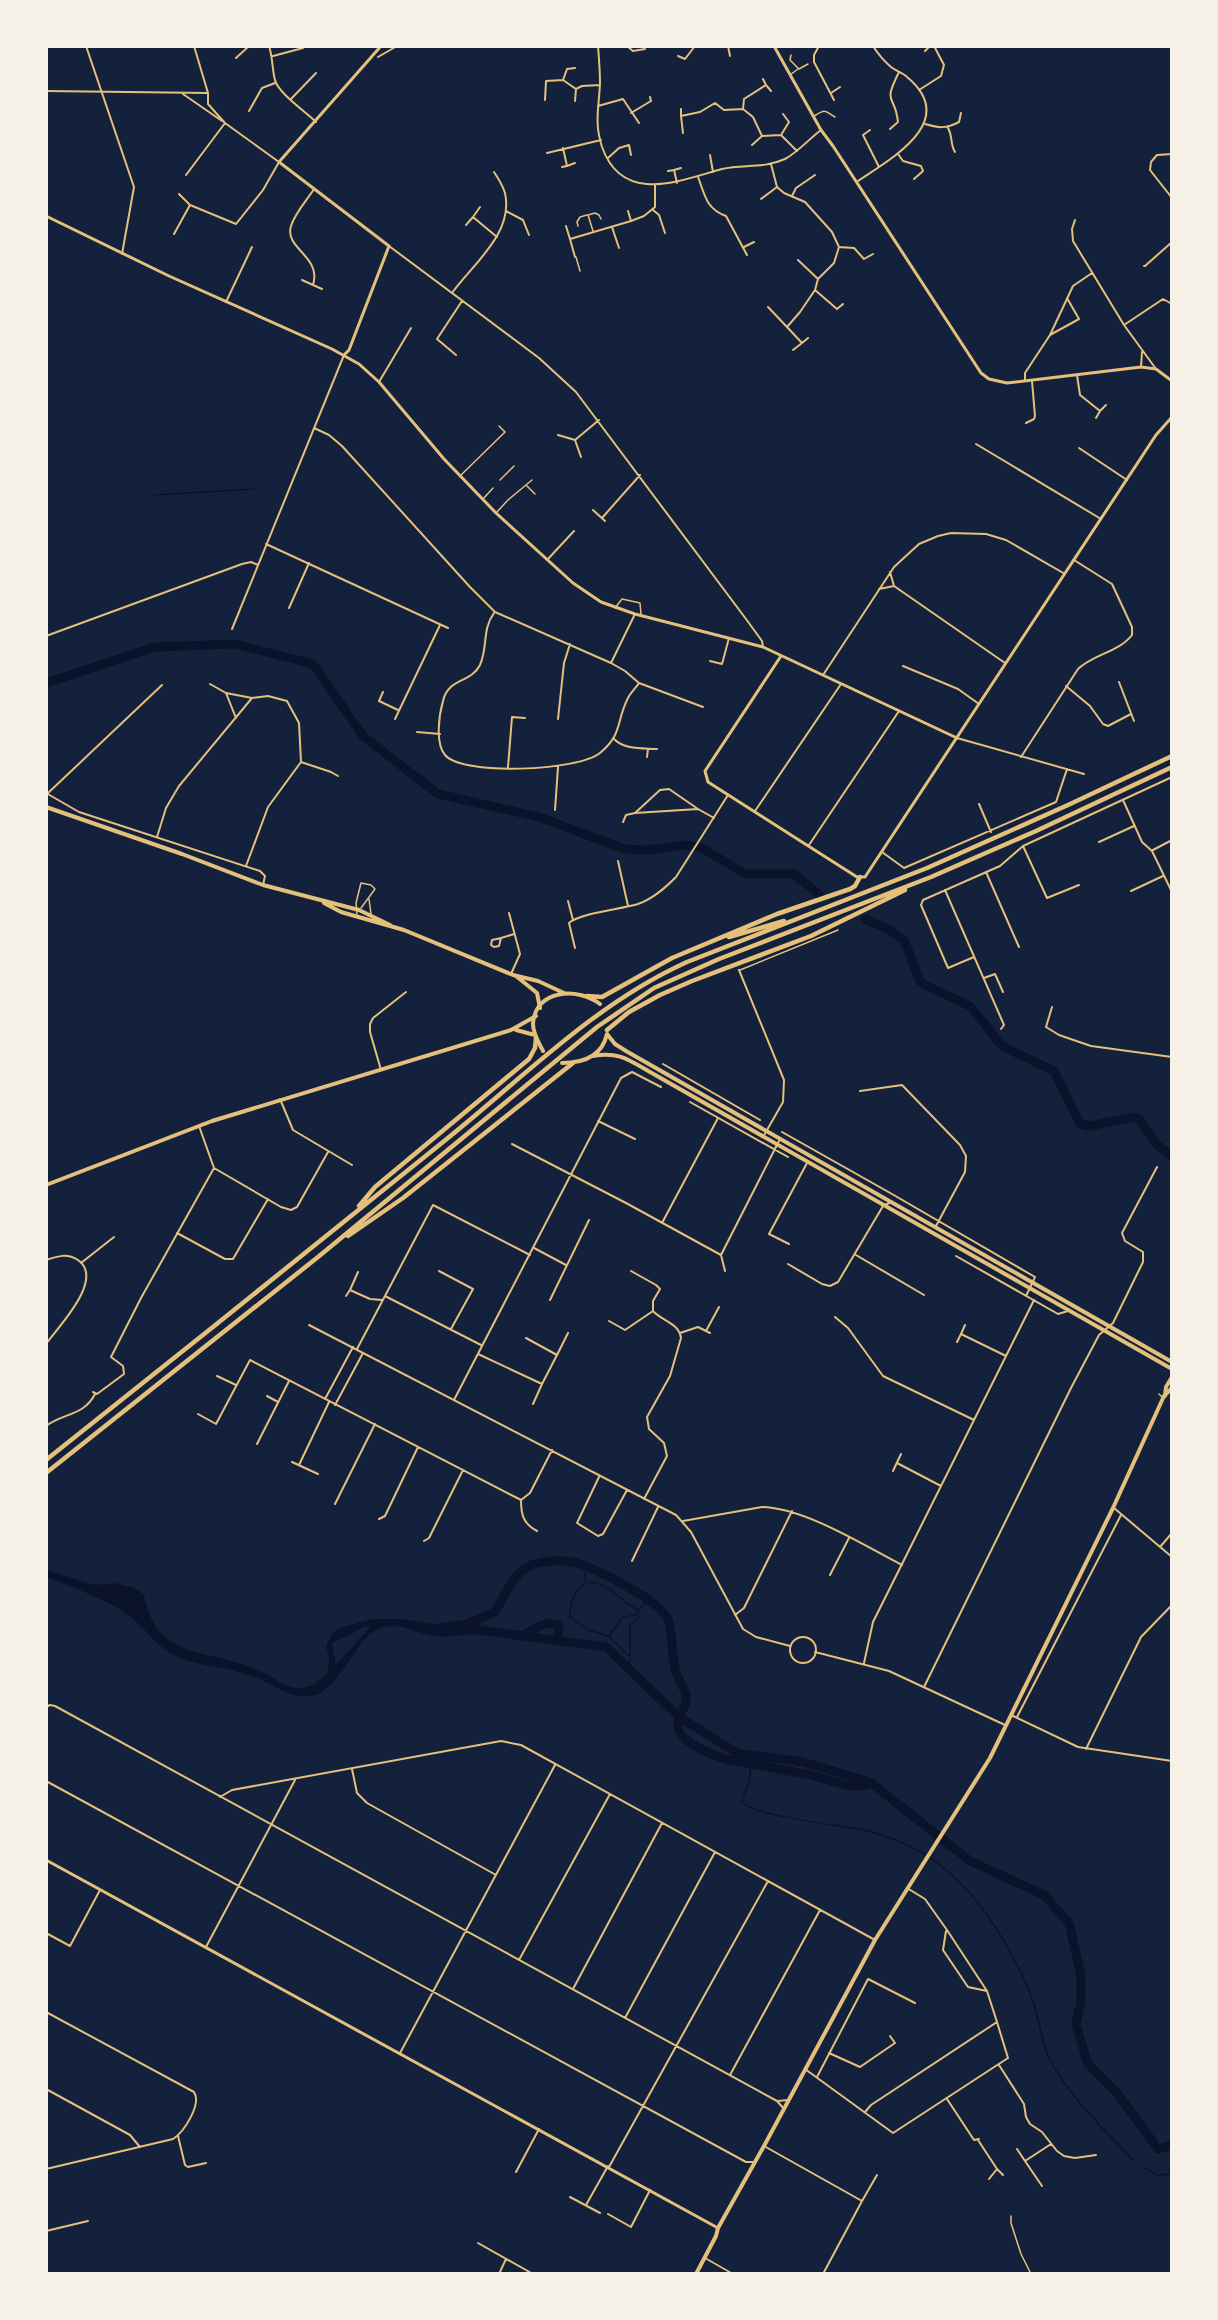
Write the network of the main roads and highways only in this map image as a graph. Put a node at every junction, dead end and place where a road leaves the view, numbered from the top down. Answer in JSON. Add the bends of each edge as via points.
{"nodes":[{"id":1,"x":1172,"y":756,"type":"edge"},
{"id":2,"x":1172,"y":768,"type":"edge"},
{"id":3,"x":46,"y":807,"type":"edge"},
{"id":4,"x":860,"y":877,"type":"road end"},
{"id":5,"x":931,"y":878,"type":"junction"},
{"id":6,"x":320,"y":901,"type":"junction"},
{"id":7,"x":817,"y":911,"type":"junction"},
{"id":8,"x":358,"y":912,"type":"junction"},
{"id":9,"x":390,"y":925,"type":"junction"},
{"id":10,"x":709,"y":942,"type":"junction"},
{"id":11,"x":513,"y":974,"type":"junction"},
{"id":12,"x":564,"y":993,"type":"junction"},
{"id":13,"x":587,"y":996,"type":"junction"},
{"id":14,"x":600,"y":1004,"type":"dead end"},
{"id":15,"x":540,"y":1008,"type":"junction"},
{"id":16,"x":536,"y":1016,"type":"junction"},
{"id":17,"x":511,"y":1030,"type":"junction"},
{"id":18,"x":607,"y":1032,"type":"junction"},
{"id":19,"x":536,"y":1036,"type":"junction"},
{"id":20,"x":543,"y":1051,"type":"dead end"},
{"id":21,"x":593,"y":1056,"type":"junction"},
{"id":22,"x":562,"y":1063,"type":"dead end"},
{"id":23,"x":573,"y":1063,"type":"junction"},
{"id":24,"x":46,"y":1185,"type":"edge"},
{"id":25,"x":351,"y":1215,"type":"junction"},
{"id":26,"x":318,"y":1257,"type":"junction"},
{"id":27,"x":1172,"y":1362,"type":"edge"},
{"id":28,"x":1172,"y":1369,"type":"edge"},
{"id":29,"x":1172,"y":1377,"type":"edge"},
{"id":30,"x":1172,"y":1388,"type":"edge"},
{"id":31,"x":1164,"y":1397,"type":"junction"},
{"id":32,"x":46,"y":1460,"type":"edge"},
{"id":33,"x":46,"y":1473,"type":"edge"},
{"id":34,"x":696,"y":2274,"type":"edge"}],
"edges":[{"from":1,"to":7,"type":"highway","via":[[949,858]]},
{"from":2,"to":5,"type":"highway"},
{"from":3,"to":6,"type":"main road","via":[[263,885]]},
{"from":4,"to":10,"type":"highway","via":[[850,890]]},
{"from":5,"to":18,"type":"highway","via":[[811,936],[660,995],[629,1012]]},
{"from":5,"to":26,"type":"highway","via":[[654,988],[597,1027]]},
{"from":6,"to":8,"type":"main road"},
{"from":6,"to":8,"type":"main road","via":[[350,915]]},
{"from":7,"to":10,"type":"highway"},
{"from":7,"to":25,"type":"highway","via":[[659,974],[624,995]]},
{"from":8,"to":9,"type":"main road"},
{"from":8,"to":9,"type":"main road"},
{"from":9,"to":11,"type":"main road"},
{"from":10,"to":13,"type":"highway","via":[[656,965],[606,995]]},
{"from":11,"to":12,"type":"main road"},
{"from":11,"to":15,"type":"main road","via":[[537,993]]},
{"from":12,"to":13,"type":"main road"},
{"from":12,"to":15,"type":"main road","via":[[553,996]]},
{"from":13,"to":14,"type":"main road"},
{"from":15,"to":16,"type":"main road"},
{"from":16,"to":17,"type":"main road"},
{"from":16,"to":19,"type":"main road"},
{"from":17,"to":19,"type":"main road"},
{"from":17,"to":24,"type":"main road","via":[[280,1099]]},
{"from":18,"to":21,"type":"main road","via":[[605,1044]]},
{"from":18,"to":27,"type":"main road","via":[[615,1044]]},
{"from":19,"to":20,"type":"main road"},
{"from":19,"to":25,"type":"highway","via":[[529,1059],[375,1187]]},
{"from":21,"to":23,"type":"main road"},
{"from":21,"to":28,"type":"main road","via":[[618,1055],[659,1077]]},
{"from":22,"to":23,"type":"main road"},
{"from":23,"to":26,"type":"highway","via":[[403,1198]]},
{"from":25,"to":32,"type":"highway"},
{"from":26,"to":33,"type":"highway"},
{"from":29,"to":31,"type":"main road"},
{"from":30,"to":31,"type":"main road"},
{"from":31,"to":34,"type":"main road","via":[[990,1758],[875,1940]]}]}
